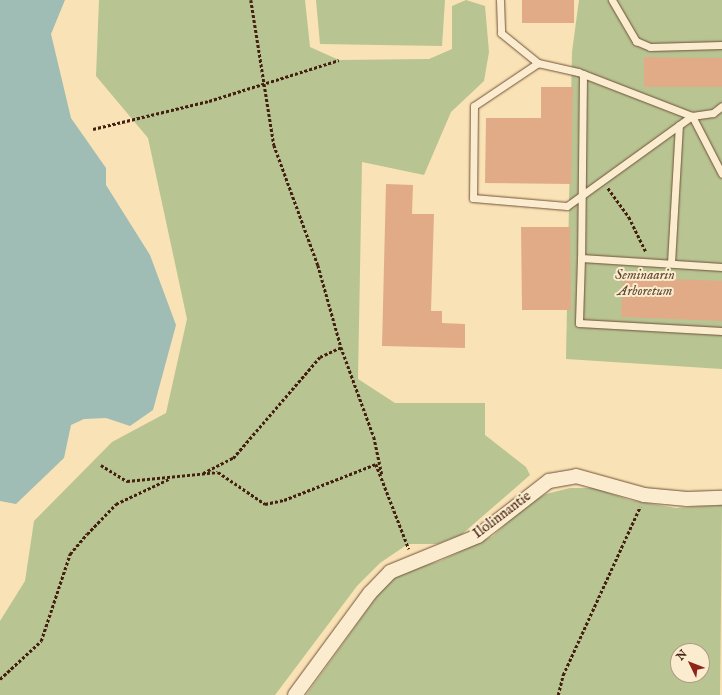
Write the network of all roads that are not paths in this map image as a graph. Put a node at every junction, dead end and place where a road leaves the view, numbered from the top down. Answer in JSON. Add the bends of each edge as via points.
{"nodes":[{"id":1,"x":500,"y":0,"type":"edge"},
{"id":2,"x":612,"y":0,"type":"edge"},
{"id":3,"x":722,"y":45,"type":"edge"},
{"id":4,"x":538,"y":63,"type":"junction"},
{"id":5,"x":583,"y":74,"type":"junction"},
{"id":6,"x":722,"y":106,"type":"edge"},
{"id":7,"x":692,"y":116,"type":"junction"},
{"id":8,"x":679,"y":125,"type":"junction"},
{"id":9,"x":722,"y":174,"type":"edge"},
{"id":10,"x":582,"y":194,"type":"junction"},
{"id":11,"x":581,"y":258,"type":"junction"},
{"id":12,"x":671,"y":263,"type":"junction"},
{"id":13,"x":722,"y":267,"type":"edge"},
{"id":14,"x":722,"y":332,"type":"edge"},
{"id":15,"x":722,"y":498,"type":"edge"},
{"id":16,"x":295,"y":695,"type":"edge"}],
"edges":[{"from":1,"to":4,"type":"lane","via":[[501,33]]},
{"from":2,"to":3,"type":"lane","via":[[636,41],[650,47]]},
{"from":4,"to":5,"type":"lane"},
{"from":4,"to":10,"type":"lane","via":[[474,106],[473,198],[567,206]]},
{"from":5,"to":7,"type":"lane"},
{"from":5,"to":10,"type":"lane"},
{"from":6,"to":7,"type":"lane","via":[[713,113]]},
{"from":7,"to":8,"type":"lane"},
{"from":7,"to":9,"type":"lane"},
{"from":8,"to":10,"type":"lane"},
{"from":8,"to":12,"type":"lane"},
{"from":10,"to":11,"type":"lane"},
{"from":11,"to":12,"type":"lane"},
{"from":11,"to":14,"type":"lane","via":[[579,323]]},
{"from":12,"to":13,"type":"lane"},
{"from":15,"to":16,"type":"street","name":"Ilolinnantie","via":[[687,499],[644,495],[576,476],[559,478],[538,488],[478,536],[447,550],[411,561],[380,580]]}]}
